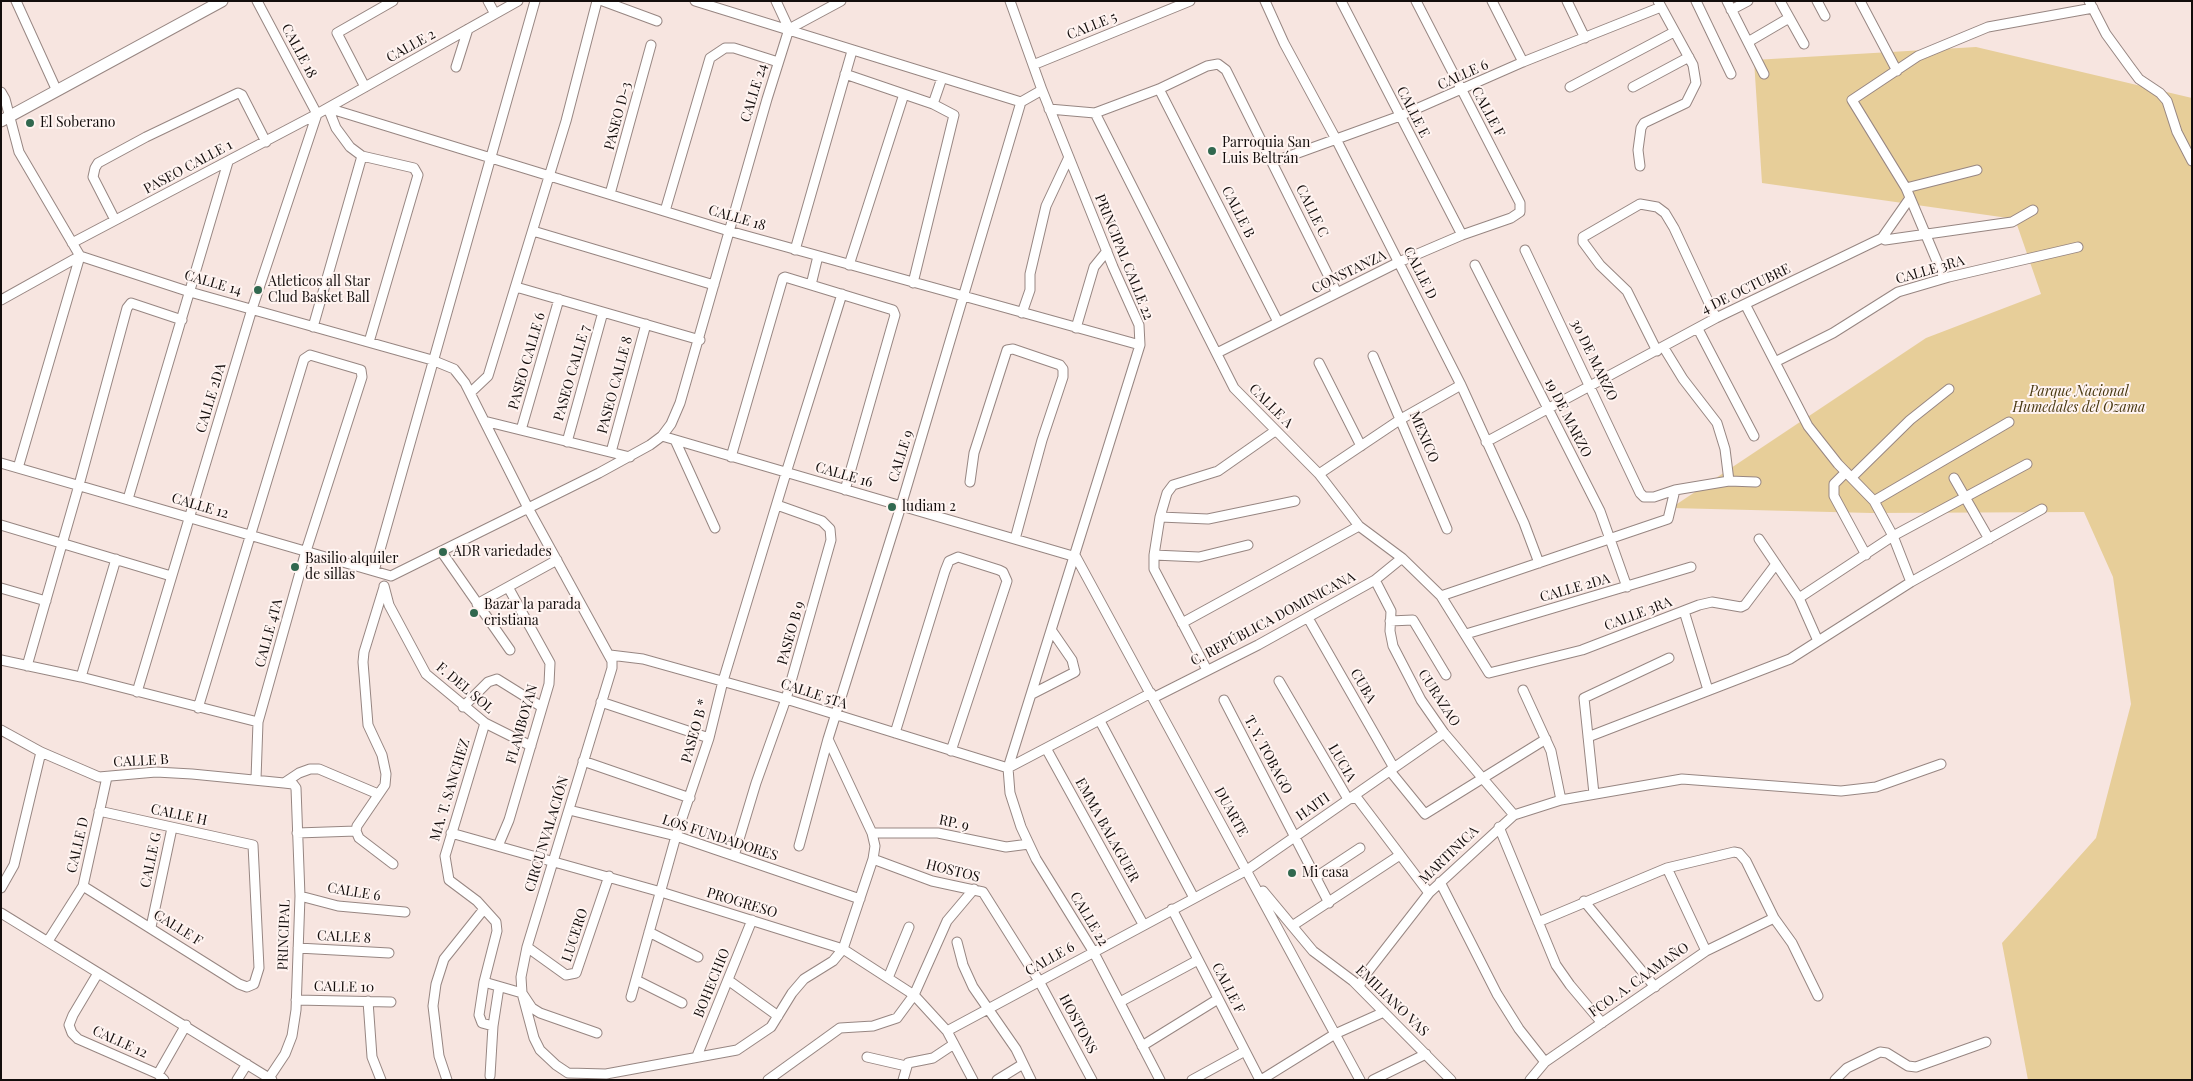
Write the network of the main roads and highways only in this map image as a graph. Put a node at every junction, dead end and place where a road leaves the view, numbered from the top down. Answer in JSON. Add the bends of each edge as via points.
{"nodes":[{"id":1,"x":222,"y":1,"type":"edge"},
{"id":2,"x":6,"y":119,"type":"edge"}],
"edges":[{"from":1,"to":2,"type":"main road"}]}
